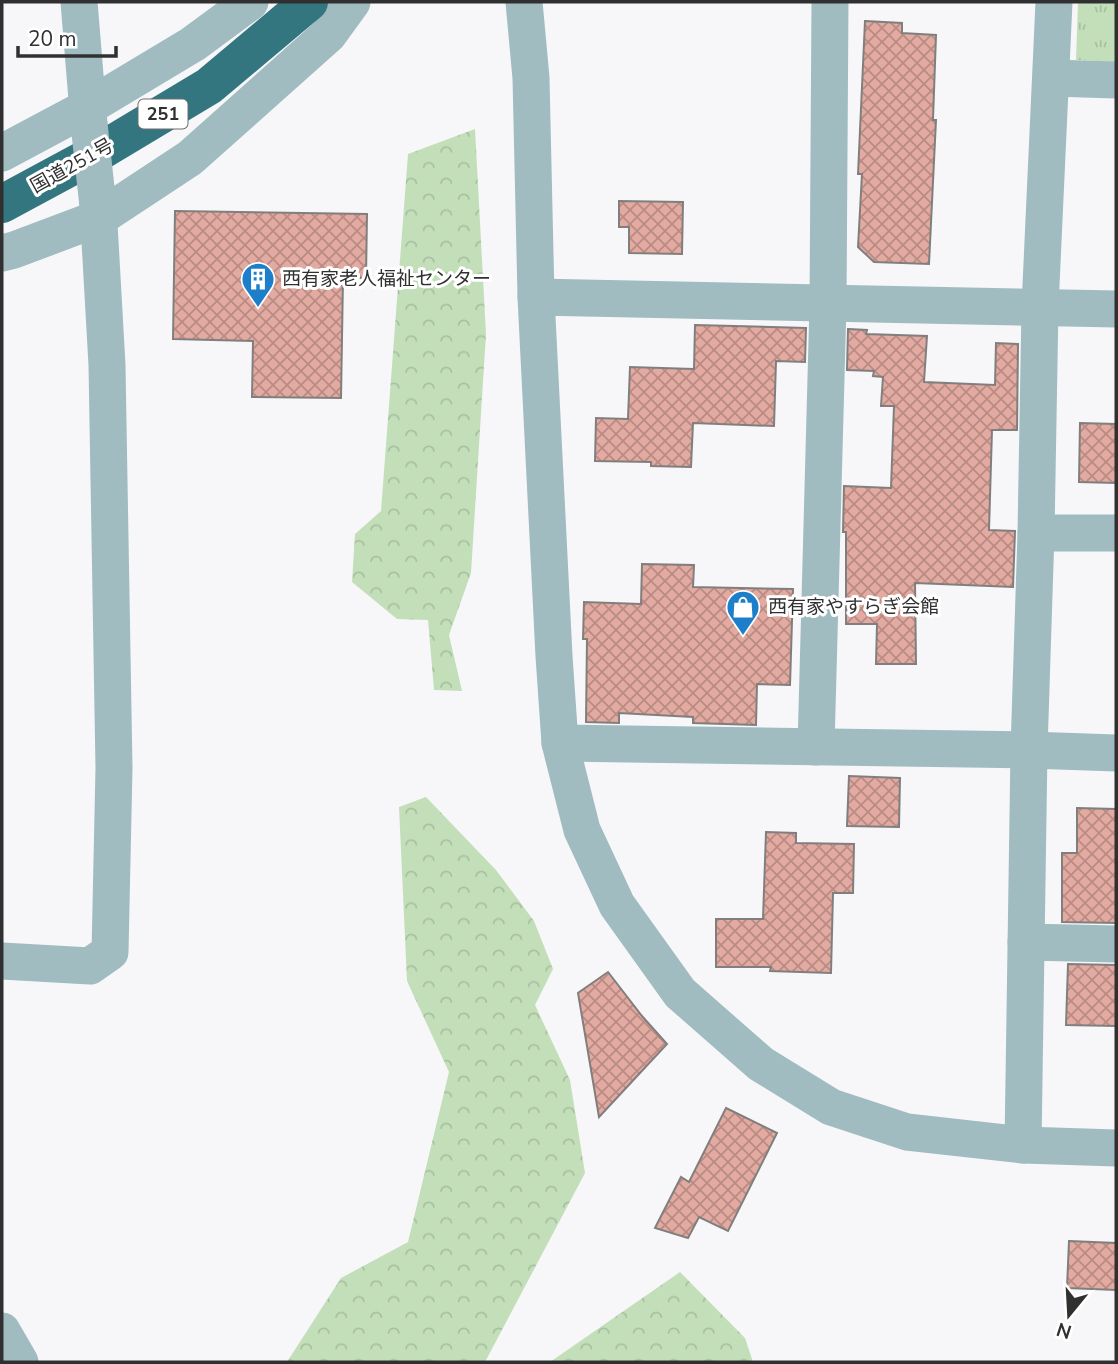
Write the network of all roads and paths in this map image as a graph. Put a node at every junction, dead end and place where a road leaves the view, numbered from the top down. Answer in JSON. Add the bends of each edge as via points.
{"nodes":[{"id":1,"x":79,"y":2,"type":"edge"},
{"id":2,"x":250,"y":2,"type":"edge"},
{"id":3,"x":309,"y":2,"type":"edge"},
{"id":4,"x":352,"y":2,"type":"edge"},
{"id":5,"x":524,"y":2,"type":"edge"},
{"id":6,"x":830,"y":2,"type":"edge"},
{"id":7,"x":1054,"y":2,"type":"edge"},
{"id":8,"x":1051,"y":78,"type":"junction"},
{"id":9,"x":1116,"y":80,"type":"edge"},
{"id":10,"x":89,"y":116,"type":"junction"},
{"id":11,"x":2,"y":153,"type":"edge"},
{"id":12,"x":2,"y":204,"type":"edge"},
{"id":13,"x":99,"y":212,"type":"junction"},
{"id":14,"x":2,"y":253,"type":"edge"},
{"id":15,"x":536,"y":297,"type":"junction"},
{"id":16,"x":828,"y":304,"type":"junction"},
{"id":17,"x":1040,"y":307,"type":"junction"},
{"id":18,"x":1116,"y":309,"type":"edge"},
{"id":19,"x":1036,"y":533,"type":"junction"},
{"id":20,"x":1116,"y":533,"type":"edge"},
{"id":21,"x":560,"y":743,"type":"junction"},
{"id":22,"x":816,"y":747,"type":"junction"},
{"id":23,"x":1030,"y":750,"type":"junction"},
{"id":24,"x":1116,"y":753,"type":"edge"},
{"id":25,"x":1026,"y":942,"type":"junction"},
{"id":26,"x":1116,"y":943,"type":"edge"},
{"id":27,"x":2,"y":961,"type":"edge"},
{"id":28,"x":1023,"y":1145,"type":"junction"},
{"id":29,"x":1116,"y":1148,"type":"edge"},
{"id":30,"x":2,"y":1331,"type":"edge"},
{"id":31,"x":20,"y":1362,"type":"edge"}],
"edges":[{"from":1,"to":10,"type":"street"},
{"from":2,"to":10,"type":"street"},
{"from":3,"to":12,"type":"highway","name":"国道251号","number":"251","via":[[209,86]]},
{"from":4,"to":13,"type":"street","via":[[328,35],[190,158]]},
{"from":5,"to":15,"type":"street","via":[[531,78]]},
{"from":6,"to":16,"type":"street"},
{"from":7,"to":8,"type":"street"},
{"from":8,"to":9,"type":"street"},
{"from":8,"to":17,"type":"street"},
{"from":10,"to":11,"type":"street"},
{"from":10,"to":13,"type":"street","bridge":true},
{"from":13,"to":14,"type":"street"},
{"from":13,"to":27,"type":"street","via":[[107,365],[114,768],[110,952],[90,965]]},
{"from":15,"to":16,"type":"street"},
{"from":15,"to":21,"type":"street"},
{"from":16,"to":17,"type":"street"},
{"from":16,"to":22,"type":"street"},
{"from":17,"to":18,"type":"street"},
{"from":17,"to":19,"type":"street"},
{"from":19,"to":20,"type":"street"},
{"from":19,"to":23,"type":"street"},
{"from":21,"to":22,"type":"street"},
{"from":21,"to":28,"type":"street","via":[[582,830],[617,905],[680,993],[761,1063],[831,1107],[907,1132]]},
{"from":22,"to":23,"type":"street"},
{"from":23,"to":24,"type":"street"},
{"from":23,"to":25,"type":"street"},
{"from":25,"to":26,"type":"street"},
{"from":25,"to":28,"type":"street"},
{"from":28,"to":29,"type":"street"},
{"from":30,"to":31,"type":"street"}]}
